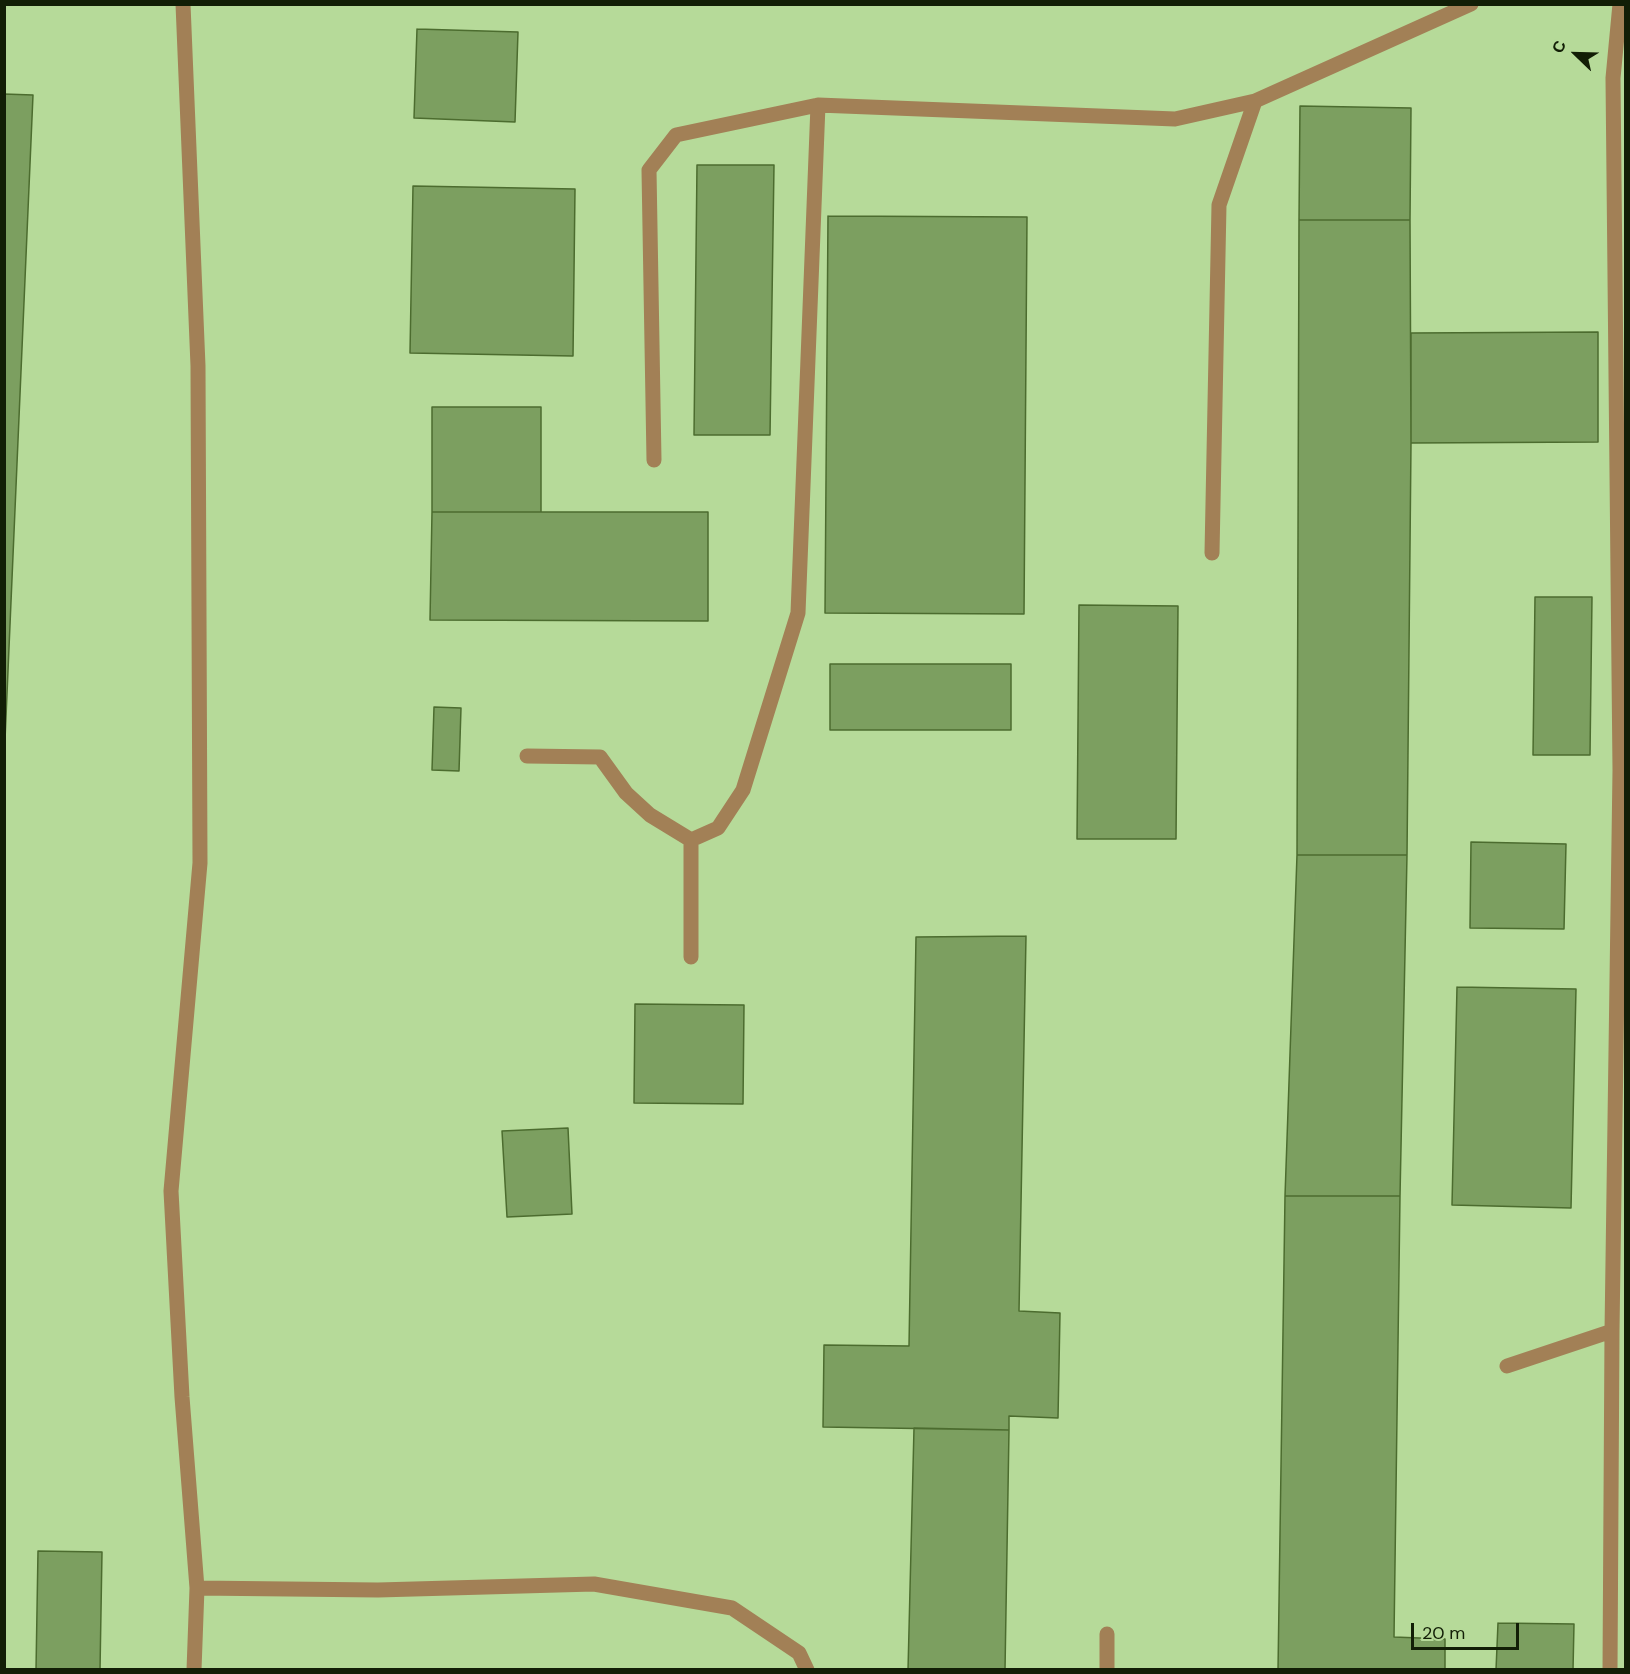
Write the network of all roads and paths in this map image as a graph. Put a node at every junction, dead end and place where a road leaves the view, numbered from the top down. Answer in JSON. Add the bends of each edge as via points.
{"nodes":[{"id":1,"x":183,"y":4,"type":"edge"},
{"id":2,"x":1470,"y":4,"type":"edge"},
{"id":3,"x":1620,"y":4,"type":"edge"},
{"id":4,"x":1255,"y":101,"type":"junction"},
{"id":5,"x":818,"y":105,"type":"junction"},
{"id":6,"x":1620,"y":202,"type":"edge"},
{"id":7,"x":654,"y":460,"type":"dead end"},
{"id":8,"x":1212,"y":553,"type":"dead end"},
{"id":9,"x":527,"y":756,"type":"dead end"},
{"id":10,"x":1623,"y":771,"type":"edge"},
{"id":11,"x":691,"y":840,"type":"junction"},
{"id":12,"x":691,"y":957,"type":"dead end"},
{"id":13,"x":1612,"y":1330,"type":"junction"},
{"id":14,"x":1507,"y":1366,"type":"dead end"},
{"id":15,"x":197,"y":1588,"type":"junction"},
{"id":16,"x":1107,"y":1634,"type":"dead end"},
{"id":17,"x":194,"y":1670,"type":"edge"},
{"id":18,"x":807,"y":1670,"type":"edge"},
{"id":19,"x":1107,"y":1670,"type":"edge"},
{"id":20,"x":1610,"y":1670,"type":"edge"}],
"edges":[{"from":1,"to":15,"type":"lane","via":[[198,366],[200,863],[171,1191]]},
{"from":2,"to":4,"type":"lane"},
{"from":3,"to":6,"type":"lane","via":[[1613,78]]},
{"from":4,"to":5,"type":"lane","via":[[1175,118]]},
{"from":4,"to":8,"type":"lane","via":[[1219,206]]},
{"from":5,"to":7,"type":"lane","via":[[676,135],[649,170]]},
{"from":5,"to":11,"type":"lane","via":[[798,614],[743,790],[718,828]]},
{"from":6,"to":10,"type":"lane"},
{"from":9,"to":11,"type":"lane","via":[[600,757],[626,793],[650,815]]},
{"from":10,"to":13,"type":"lane"},
{"from":11,"to":12,"type":"lane"},
{"from":13,"to":14,"type":"lane"},
{"from":13,"to":20,"type":"lane"},
{"from":15,"to":17,"type":"lane"},
{"from":15,"to":18,"type":"lane","via":[[378,1590],[594,1584],[732,1608],[799,1653]]},
{"from":16,"to":19,"type":"lane"}]}
